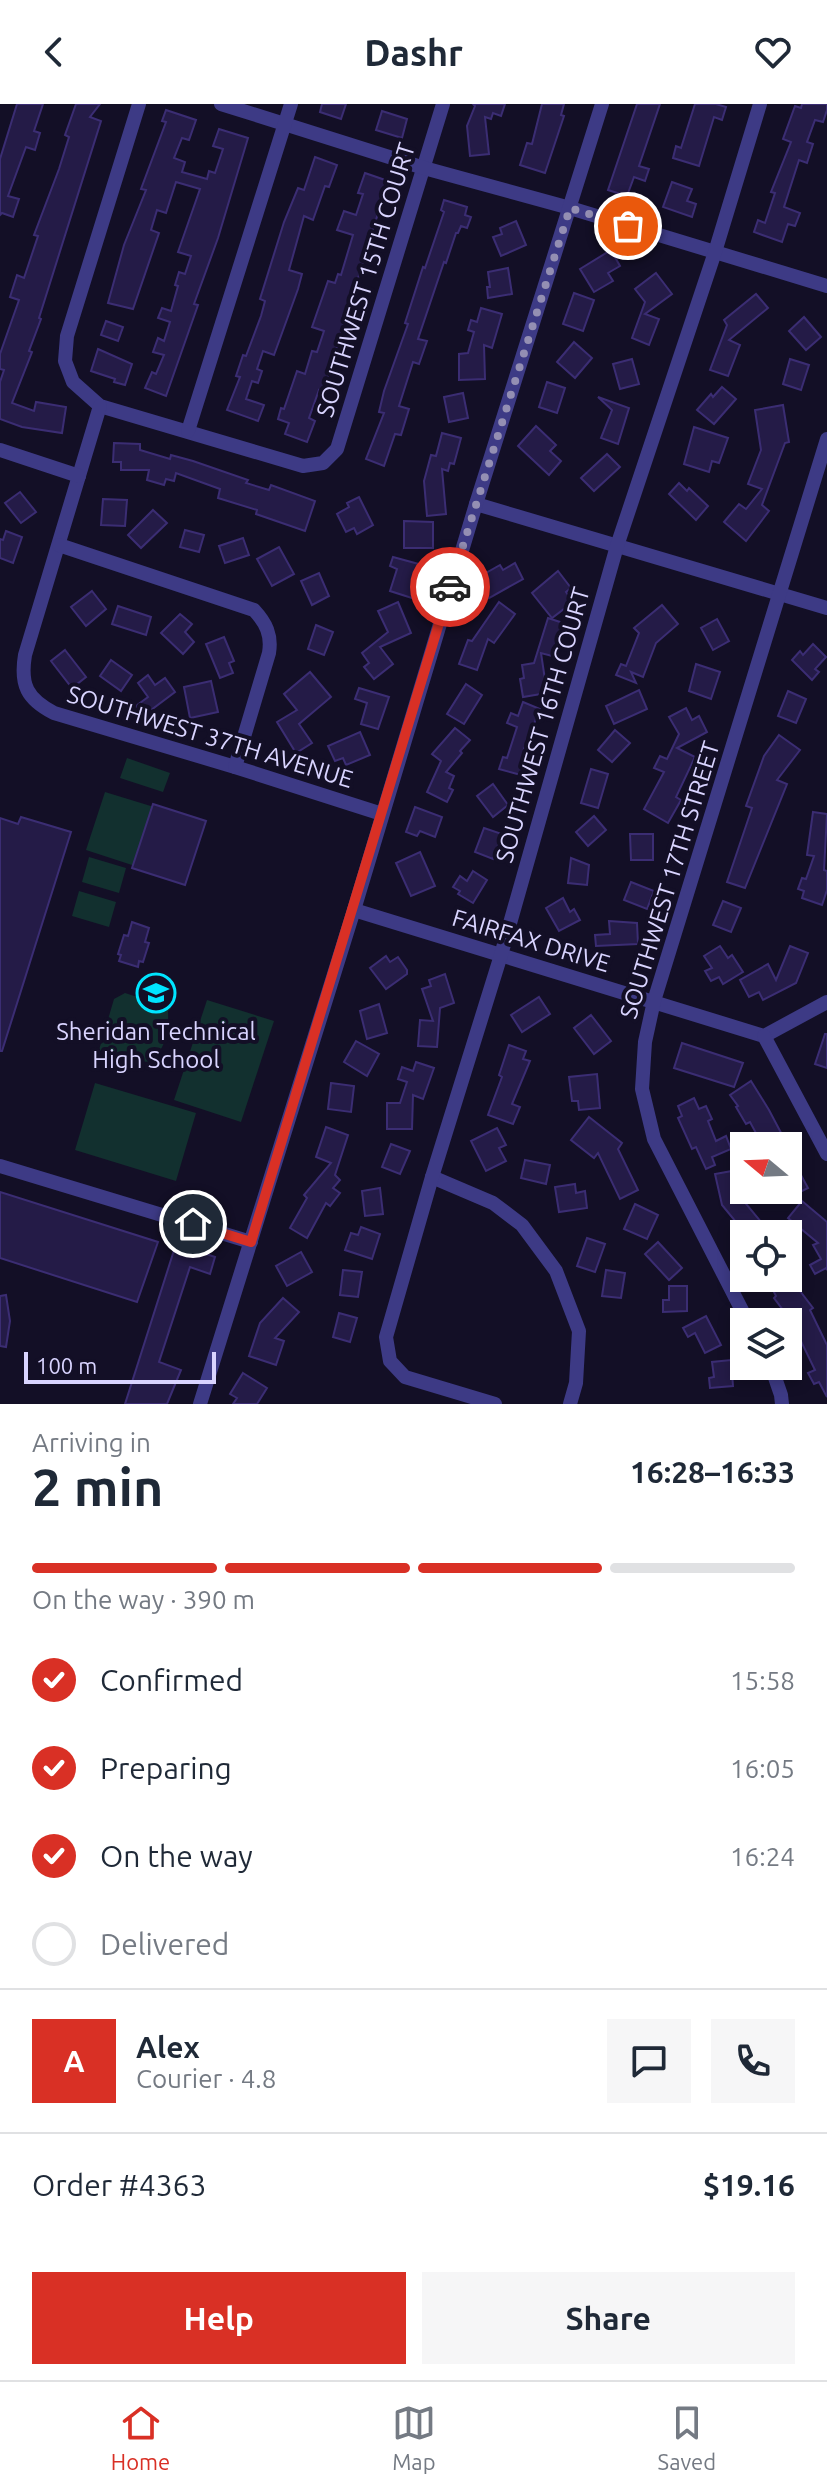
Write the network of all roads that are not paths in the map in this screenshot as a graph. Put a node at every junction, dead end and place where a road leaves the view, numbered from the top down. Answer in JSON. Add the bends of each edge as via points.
{"nodes":[{"id":1,"x":139,"y":104,"type":"edge"},
{"id":2,"x":221,"y":104,"type":"edge"},
{"id":3,"x":291,"y":104,"type":"edge"},
{"id":4,"x":443,"y":104,"type":"edge"},
{"id":5,"x":602,"y":104,"type":"edge"},
{"id":6,"x":760,"y":104,"type":"edge"},
{"id":7,"x":284,"y":125,"type":"junction"},
{"id":8,"x":424,"y":168,"type":"junction"},
{"id":9,"x":570,"y":208,"type":"junction"},
{"id":10,"x":715,"y":252,"type":"junction"},
{"id":11,"x":827,"y":286,"type":"edge"},
{"id":12,"x":100,"y":406,"type":"junction"},
{"id":13,"x":188,"y":431,"type":"junction"},
{"id":14,"x":826,"y":446,"type":"edge"},
{"id":15,"x":0,"y":450,"type":"edge"},
{"id":16,"x":79,"y":476,"type":"junction"},
{"id":17,"x":476,"y":504,"type":"junction"},
{"id":18,"x":59,"y":545,"type":"junction"},
{"id":19,"x":617,"y":546,"type":"junction"},
{"id":20,"x":780,"y":595,"type":"junction"},
{"id":21,"x":827,"y":608,"type":"edge"},
{"id":22,"x":235,"y":767,"type":"junction"},
{"id":23,"x":382,"y":814,"type":"junction"},
{"id":24,"x":354,"y":910,"type":"junction"},
{"id":25,"x":501,"y":955,"type":"junction"},
{"id":26,"x":654,"y":1001,"type":"junction"},
{"id":27,"x":827,"y":1002,"type":"edge"},
{"id":28,"x":764,"y":1036,"type":"junction"},
{"id":29,"x":827,"y":1154,"type":"edge"},
{"id":30,"x":0,"y":1166,"type":"edge"},
{"id":31,"x":432,"y":1177,"type":"junction"},
{"id":32,"x":251,"y":1242,"type":"junction"},
{"id":33,"x":741,"y":1308,"type":"edge"},
{"id":34,"x":776,"y":1380,"type":"edge"},
{"id":35,"x":200,"y":1404,"type":"edge"},
{"id":36,"x":495,"y":1404,"type":"edge"},
{"id":37,"x":570,"y":1404,"type":"edge"},
{"id":38,"x":782,"y":1404,"type":"edge"}],
"edges":[{"from":1,"to":12,"type":"street","via":[[67,336],[65,361],[73,382]]},
{"from":2,"to":7,"type":"street"},
{"from":3,"to":7,"type":"street"},
{"from":4,"to":8,"type":"street","name":"SOUTHWEST 15TH COURT"},
{"from":5,"to":9,"type":"street"},
{"from":6,"to":10,"type":"street","name":"SOUTHWEST 16TH COURT"},
{"from":7,"to":8,"type":"street"},
{"from":7,"to":13,"type":"street"},
{"from":8,"to":9,"type":"street"},
{"from":8,"to":13,"type":"street","name":"SOUTHWEST 15TH COURT","via":[[337,449],[323,463],[303,466]]},
{"from":9,"to":10,"type":"street"},
{"from":9,"to":17,"type":"street"},
{"from":10,"to":11,"type":"street"},
{"from":10,"to":19,"type":"street","name":"SOUTHWEST 16TH COURT"},
{"from":12,"to":13,"type":"street"},
{"from":12,"to":16,"type":"street"},
{"from":14,"to":20,"type":"street","name":"SOUTHWEST 17TH STREET"},
{"from":15,"to":16,"type":"street"},
{"from":16,"to":18,"type":"street"},
{"from":17,"to":19,"type":"street"},
{"from":17,"to":23,"type":"street"},
{"from":18,"to":22,"type":"street","via":[[254,610],[264,621],[271,644]]},
{"from":18,"to":22,"type":"street","name":"SOUTHWEST 37TH AVENUE","via":[[22,671],[35,703]]},
{"from":19,"to":20,"type":"street"},
{"from":19,"to":25,"type":"street","name":"SOUTHWEST 16TH COURT"},
{"from":20,"to":21,"type":"street"},
{"from":20,"to":26,"type":"street","name":"SOUTHWEST 17TH STREET"},
{"from":22,"to":23,"type":"street","name":"SOUTHWEST 37TH AVENUE"},
{"from":23,"to":24,"type":"street"},
{"from":24,"to":25,"type":"street","name":"FAIRFAX DRIVE"},
{"from":24,"to":32,"type":"street"},
{"from":25,"to":26,"type":"street","name":"FAIRFAX DRIVE"},
{"from":25,"to":31,"type":"street","name":"SOUTHWEST 16TH COURT"},
{"from":26,"to":28,"type":"street","name":"FAIRFAX DRIVE"},
{"from":26,"to":33,"type":"street","name":"SOUTHWEST 17TH STREET","via":[[642,1089],[654,1139]]},
{"from":27,"to":28,"type":"street"},
{"from":28,"to":29,"type":"street"},
{"from":30,"to":32,"type":"street"},
{"from":31,"to":36,"type":"street","name":"SOUTHWEST 16TH COURT","via":[[386,1337],[390,1361],[405,1377]]},
{"from":31,"to":37,"type":"street","via":[[493,1203],[522,1225],[556,1271],[579,1331]]},
{"from":32,"to":35,"type":"street"},
{"from":34,"to":38,"type":"street"}]}
